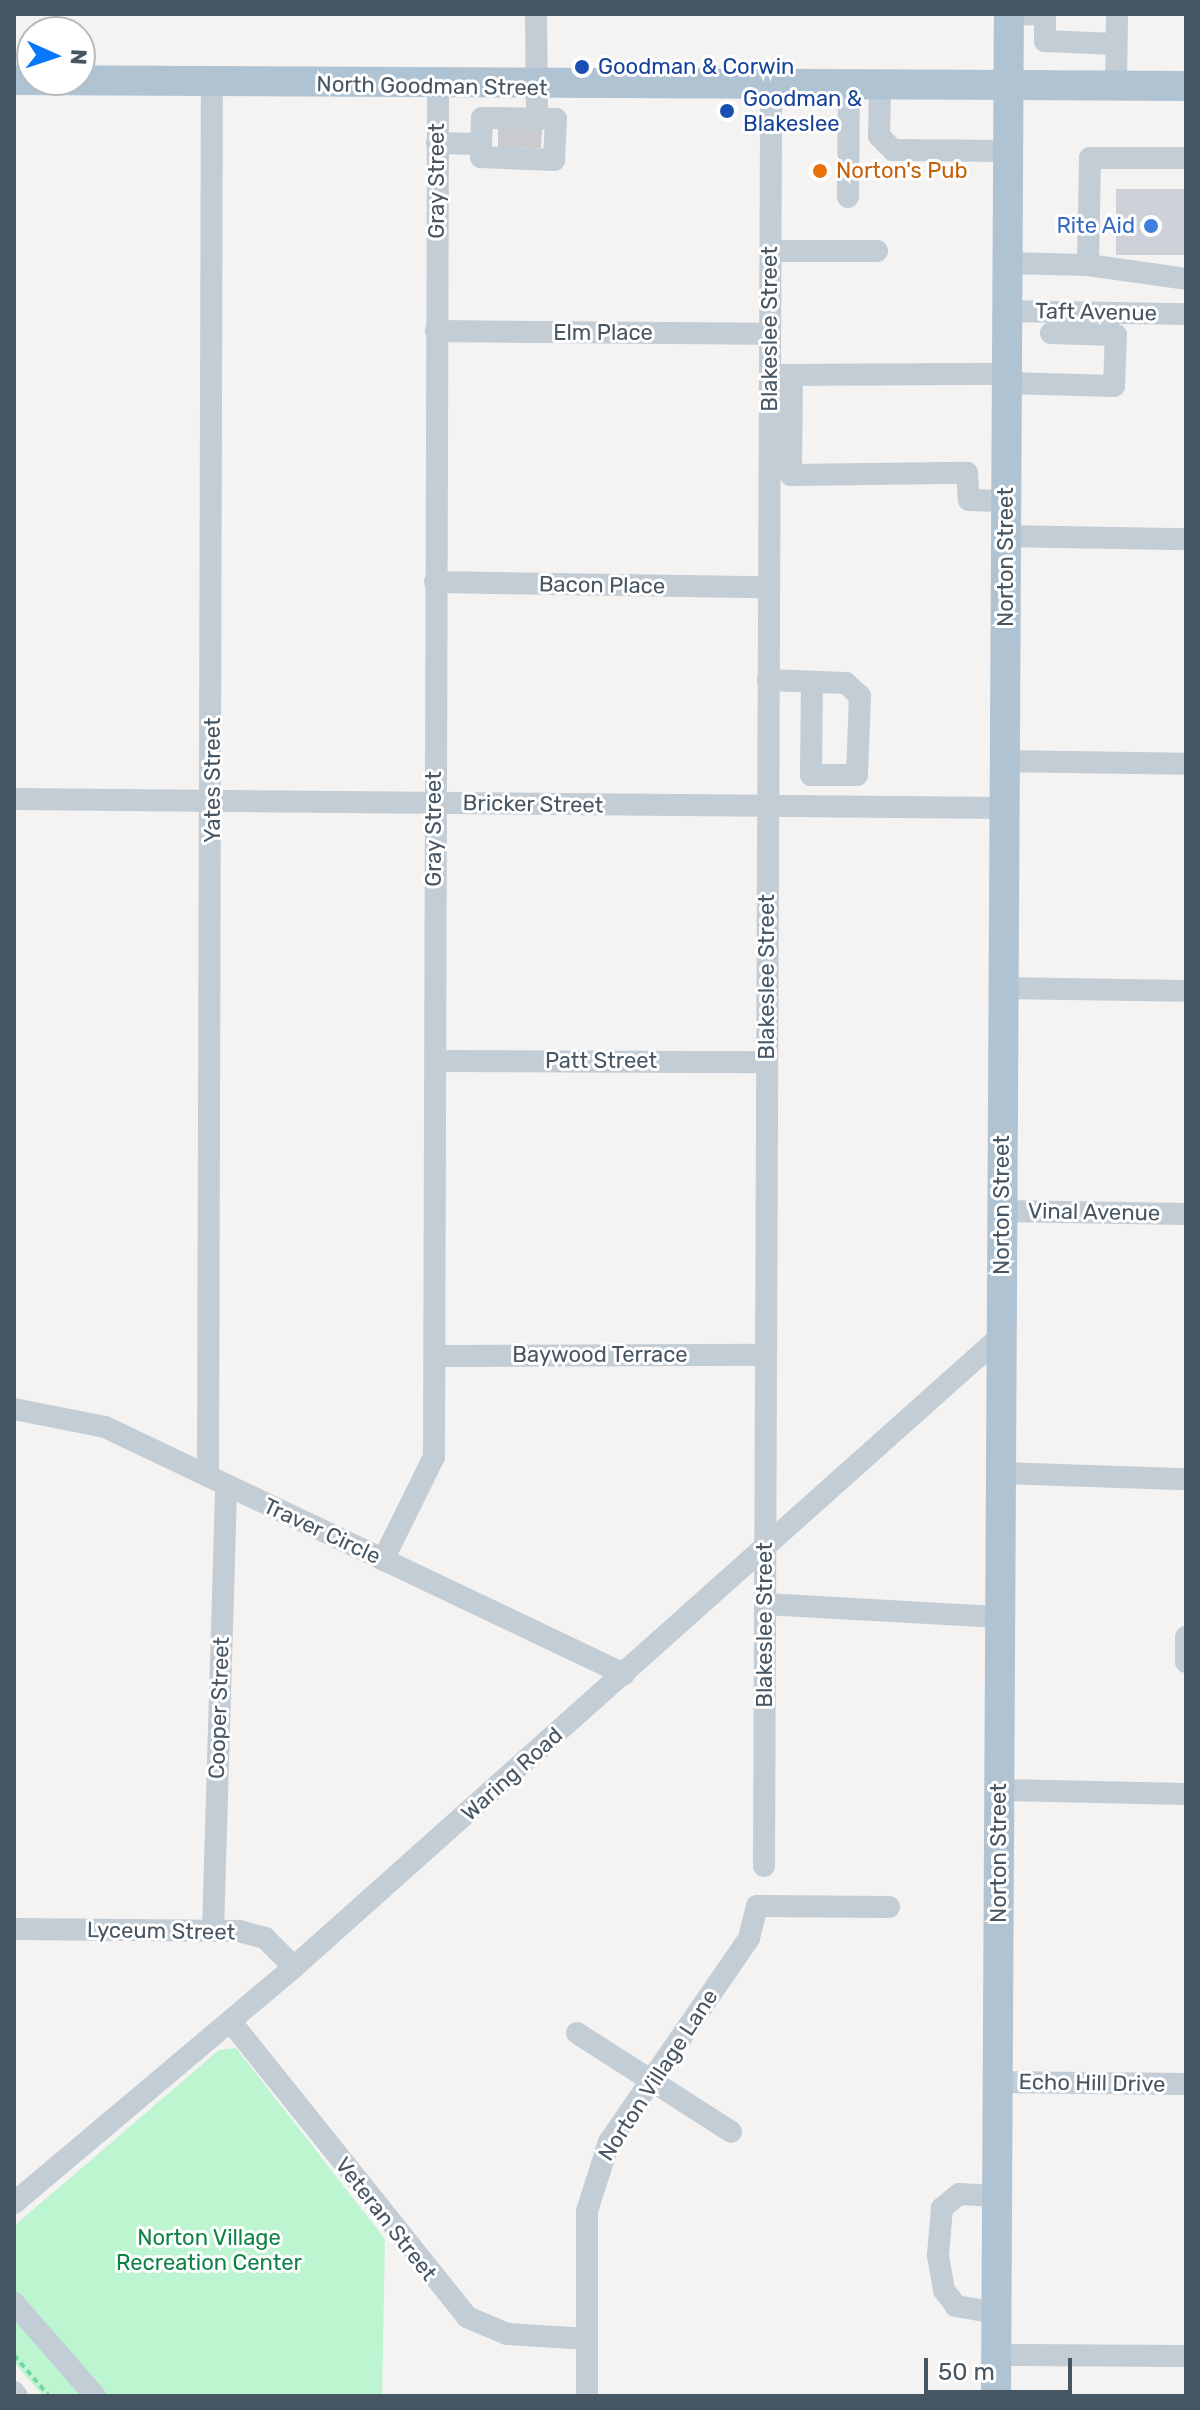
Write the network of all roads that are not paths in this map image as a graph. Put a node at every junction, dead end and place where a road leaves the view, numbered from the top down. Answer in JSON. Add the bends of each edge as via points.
{"nodes":[{"id":1,"x":536,"y":14,"type":"edge"},
{"id":2,"x":1009,"y":14,"type":"edge"},
{"id":3,"x":1117,"y":14,"type":"edge"},
{"id":4,"x":1116,"y":44,"type":"junction"},
{"id":5,"x":14,"y":80,"type":"edge"},
{"id":6,"x":212,"y":83,"type":"junction"},
{"id":7,"x":438,"y":86,"type":"junction"},
{"id":8,"x":496,"y":86,"type":"junction"},
{"id":9,"x":1178,"y":86,"type":"edge"},
{"id":10,"x":535,"y":87,"type":"junction"},
{"id":11,"x":1116,"y":87,"type":"junction"},
{"id":12,"x":771,"y":89,"type":"junction"},
{"id":13,"x":849,"y":89,"type":"junction"},
{"id":14,"x":880,"y":89,"type":"junction"},
{"id":15,"x":1008,"y":90,"type":"junction"},
{"id":16,"x":519,"y":134,"type":"junction"},
{"id":17,"x":437,"y":143,"type":"junction"},
{"id":18,"x":481,"y":144,"type":"junction"},
{"id":19,"x":1008,"y":151,"type":"junction"},
{"id":20,"x":1186,"y":158,"type":"edge"},
{"id":21,"x":848,"y":197,"type":"dead end"},
{"id":22,"x":770,"y":251,"type":"junction"},
{"id":23,"x":877,"y":251,"type":"dead end"},
{"id":24,"x":1007,"y":263,"type":"junction"},
{"id":25,"x":1088,"y":265,"type":"junction"},
{"id":26,"x":1186,"y":279,"type":"edge"},
{"id":27,"x":1007,"y":311,"type":"junction"},
{"id":28,"x":1186,"y":314,"type":"edge"},
{"id":29,"x":1116,"y":324,"type":"junction"},
{"id":30,"x":436,"y":331,"type":"junction"},
{"id":31,"x":1051,"y":333,"type":"dead end"},
{"id":32,"x":770,"y":334,"type":"junction"},
{"id":33,"x":781,"y":375,"type":"junction"},
{"id":34,"x":1006,"y":379,"type":"junction"},
{"id":35,"x":1006,"y":501,"type":"junction"},
{"id":36,"x":1006,"y":536,"type":"junction"},
{"id":37,"x":1186,"y":539,"type":"edge"},
{"id":38,"x":435,"y":582,"type":"junction"},
{"id":39,"x":769,"y":587,"type":"junction"},
{"id":40,"x":768,"y":680,"type":"junction"},
{"id":41,"x":812,"y":682,"type":"dead end"},
{"id":42,"x":1005,"y":761,"type":"junction"},
{"id":43,"x":1186,"y":764,"type":"edge"},
{"id":44,"x":14,"y":799,"type":"edge"},
{"id":45,"x":213,"y":801,"type":"junction"},
{"id":46,"x":434,"y":803,"type":"junction"},
{"id":47,"x":768,"y":806,"type":"junction"},
{"id":48,"x":1004,"y":808,"type":"junction"},
{"id":49,"x":1003,"y":988,"type":"junction"},
{"id":50,"x":1186,"y":991,"type":"edge"},
{"id":51,"x":436,"y":1061,"type":"junction"},
{"id":52,"x":767,"y":1062,"type":"junction"},
{"id":53,"x":1002,"y":1211,"type":"junction"},
{"id":54,"x":1186,"y":1214,"type":"edge"},
{"id":55,"x":1001,"y":1336,"type":"junction"},
{"id":56,"x":766,"y":1355,"type":"junction"},
{"id":57,"x":435,"y":1356,"type":"junction"},
{"id":58,"x":14,"y":1409,"type":"edge"},
{"id":59,"x":1001,"y":1473,"type":"junction"},
{"id":60,"x":1186,"y":1479,"type":"edge"},
{"id":61,"x":217,"y":1481,"type":"junction"},
{"id":62,"x":765,"y":1542,"type":"junction"},
{"id":63,"x":383,"y":1560,"type":"junction"},
{"id":64,"x":765,"y":1604,"type":"junction"},
{"id":65,"x":1000,"y":1617,"type":"junction"},
{"id":66,"x":1186,"y":1637,"type":"edge"},
{"id":67,"x":1186,"y":1662,"type":"edge"},
{"id":68,"x":624,"y":1674,"type":"junction"},
{"id":69,"x":999,"y":1790,"type":"junction"},
{"id":70,"x":1186,"y":1794,"type":"edge"},
{"id":71,"x":764,"y":1866,"type":"dead end"},
{"id":72,"x":889,"y":1907,"type":"dead end"},
{"id":73,"x":14,"y":1929,"type":"edge"},
{"id":74,"x":213,"y":1931,"type":"junction"},
{"id":75,"x":294,"y":1967,"type":"junction"},
{"id":76,"x":231,"y":2022,"type":"junction"},
{"id":77,"x":577,"y":2033,"type":"dead end"},
{"id":78,"x":649,"y":2082,"type":"junction"},
{"id":79,"x":997,"y":2082,"type":"junction"},
{"id":80,"x":1186,"y":2084,"type":"edge"},
{"id":81,"x":731,"y":2132,"type":"dead end"},
{"id":82,"x":997,"y":2196,"type":"junction"},
{"id":83,"x":14,"y":2203,"type":"edge"},
{"id":84,"x":14,"y":2303,"type":"edge"},
{"id":85,"x":996,"y":2313,"type":"junction"},
{"id":86,"x":587,"y":2339,"type":"junction"},
{"id":87,"x":996,"y":2355,"type":"junction"},
{"id":88,"x":1186,"y":2356,"type":"edge"},
{"id":89,"x":95,"y":2396,"type":"edge"},
{"id":90,"x":587,"y":2396,"type":"edge"},
{"id":91,"x":996,"y":2396,"type":"edge"}],
"edges":[{"from":1,"to":10,"type":"street"},
{"from":2,"to":4,"type":"street","via":[[1045,14],[1045,41]]},
{"from":2,"to":15,"type":"main road","name":"Norton Street"},
{"from":3,"to":4,"type":"street"},
{"from":4,"to":11,"type":"street"},
{"from":5,"to":6,"type":"main road","name":"North Goodman Street"},
{"from":6,"to":7,"type":"main road","name":"North Goodman Street"},
{"from":6,"to":45,"type":"street","name":"Yates Street"},
{"from":7,"to":8,"type":"main road","name":"North Goodman Street"},
{"from":7,"to":17,"type":"street","name":"Gray Street"},
{"from":8,"to":10,"type":"main road","name":"North Goodman Street"},
{"from":8,"to":16,"type":"street"},
{"from":9,"to":11,"type":"main road","name":"North Goodman Street"},
{"from":10,"to":12,"type":"main road","name":"North Goodman Street"},
{"from":10,"to":16,"type":"street"},
{"from":11,"to":15,"type":"main road","name":"North Goodman Street"},
{"from":12,"to":13,"type":"main road","name":"North Goodman Street"},
{"from":12,"to":22,"type":"street","name":"Blakeslee Street"},
{"from":13,"to":14,"type":"main road","name":"North Goodman Street"},
{"from":13,"to":21,"type":"street"},
{"from":14,"to":15,"type":"main road","name":"North Goodman Street"},
{"from":14,"to":19,"type":"street","via":[[879,136],[893,150]]},
{"from":15,"to":19,"type":"main road","name":"Norton Street"},
{"from":16,"to":18,"type":"street","via":[[481,157]]},
{"from":16,"to":18,"type":"street","via":[[482,118]]},
{"from":17,"to":18,"type":"street"},
{"from":17,"to":30,"type":"street","name":"Gray Street"},
{"from":19,"to":24,"type":"main road","name":"Norton Street"},
{"from":20,"to":25,"type":"street","via":[[1090,158]]},
{"from":22,"to":23,"type":"street"},
{"from":22,"to":32,"type":"street","name":"Blakeslee Street"},
{"from":24,"to":25,"type":"street"},
{"from":24,"to":27,"type":"main road","name":"Norton Street"},
{"from":25,"to":26,"type":"street"},
{"from":27,"to":29,"type":"street","name":"Taft Avenue"},
{"from":27,"to":34,"type":"main road","name":"Norton Street"},
{"from":28,"to":29,"type":"street","name":"Taft Avenue"},
{"from":29,"to":31,"type":"street"},
{"from":29,"to":34,"type":"street","via":[[1114,386]]},
{"from":30,"to":32,"type":"street","name":"Elm Place"},
{"from":30,"to":38,"type":"street","name":"Gray Street"},
{"from":32,"to":33,"type":"street","name":"Blakeslee Street"},
{"from":33,"to":34,"type":"street"},
{"from":33,"to":35,"type":"street","via":[[791,475],[967,473],[969,500]]},
{"from":33,"to":39,"type":"street","name":"Blakeslee Street"},
{"from":34,"to":35,"type":"main road","name":"Norton Street"},
{"from":35,"to":36,"type":"main road","name":"Norton Street"},
{"from":36,"to":37,"type":"street"},
{"from":36,"to":42,"type":"main road","name":"Norton Street"},
{"from":38,"to":39,"type":"street","name":"Bacon Place"},
{"from":38,"to":46,"type":"street","name":"Gray Street"},
{"from":39,"to":40,"type":"street","name":"Blakeslee Street"},
{"from":40,"to":41,"type":"street"},
{"from":40,"to":47,"type":"street","name":"Blakeslee Street"},
{"from":42,"to":43,"type":"street"},
{"from":42,"to":48,"type":"main road","name":"Norton Street"},
{"from":44,"to":45,"type":"street","name":"Bricker Street"},
{"from":45,"to":46,"type":"street","name":"Bricker Street"},
{"from":45,"to":61,"type":"street","name":"Yates Street"},
{"from":46,"to":47,"type":"street","name":"Bricker Street"},
{"from":46,"to":51,"type":"street","name":"Gray Street"},
{"from":47,"to":48,"type":"street","name":"Bricker Street"},
{"from":47,"to":52,"type":"street","name":"Blakeslee Street"},
{"from":48,"to":49,"type":"main road","name":"Norton Street"},
{"from":49,"to":50,"type":"street"},
{"from":49,"to":53,"type":"main road","name":"Norton Street"},
{"from":51,"to":52,"type":"street","name":"Patt Street"},
{"from":51,"to":57,"type":"street","name":"Gray Street"},
{"from":52,"to":56,"type":"street","name":"Blakeslee Street"},
{"from":53,"to":54,"type":"street","name":"Vinal Avenue"},
{"from":53,"to":55,"type":"main road","name":"Norton Street"},
{"from":55,"to":59,"type":"main road","name":"Norton Street"},
{"from":55,"to":62,"type":"street","name":"Waring Road"},
{"from":56,"to":57,"type":"street","name":"Baywood Terrace"},
{"from":56,"to":62,"type":"street","name":"Blakeslee Street"},
{"from":57,"to":63,"type":"street","name":"Gray Street","via":[[434,1457]]},
{"from":58,"to":61,"type":"street","name":"Traver Circle","via":[[105,1427]]},
{"from":59,"to":60,"type":"street"},
{"from":59,"to":65,"type":"main road","name":"Norton Street"},
{"from":61,"to":63,"type":"street","name":"Traver Circle"},
{"from":61,"to":74,"type":"street","name":"Cooper Street"},
{"from":62,"to":64,"type":"street","name":"Blakeslee Street"},
{"from":62,"to":68,"type":"street","name":"Waring Road"},
{"from":63,"to":68,"type":"street","name":"Traver Circle"},
{"from":64,"to":65,"type":"street"},
{"from":64,"to":71,"type":"street","name":"Blakeslee Street"},
{"from":65,"to":69,"type":"main road","name":"Norton Street"},
{"from":66,"to":67,"type":"street"},
{"from":68,"to":75,"type":"street","name":"Waring Road"},
{"from":69,"to":70,"type":"street"},
{"from":69,"to":79,"type":"main road","name":"Norton Street"},
{"from":72,"to":78,"type":"street","name":"Norton Village Lane","via":[[757,1906],[749,1938]]},
{"from":73,"to":74,"type":"street","name":"Lyceum Street"},
{"from":74,"to":75,"type":"street","name":"Lyceum Street","via":[[265,1938]]},
{"from":75,"to":76,"type":"street","name":"Waring Road"},
{"from":76,"to":83,"type":"street","name":"Waring Road"},
{"from":76,"to":86,"type":"street","name":"Veteran Street","via":[[467,2317],[507,2334]]},
{"from":77,"to":78,"type":"street"},
{"from":78,"to":81,"type":"street"},
{"from":78,"to":86,"type":"street","name":"Norton Village Lane","via":[[591,2186]]},
{"from":79,"to":80,"type":"street","name":"Echo Hill Drive"},
{"from":79,"to":82,"type":"main road","name":"Norton Street"},
{"from":82,"to":85,"type":"main road","name":"Norton Street"},
{"from":82,"to":85,"type":"street","via":[[959,2194],[942,2208],[938,2255],[944,2290],[956,2306]]},
{"from":84,"to":89,"type":"street"},
{"from":85,"to":87,"type":"main road","name":"Norton Street"},
{"from":86,"to":90,"type":"street","name":"Norton Village Lane"},
{"from":87,"to":88,"type":"street"},
{"from":87,"to":91,"type":"main road","name":"Norton Street"}]}
